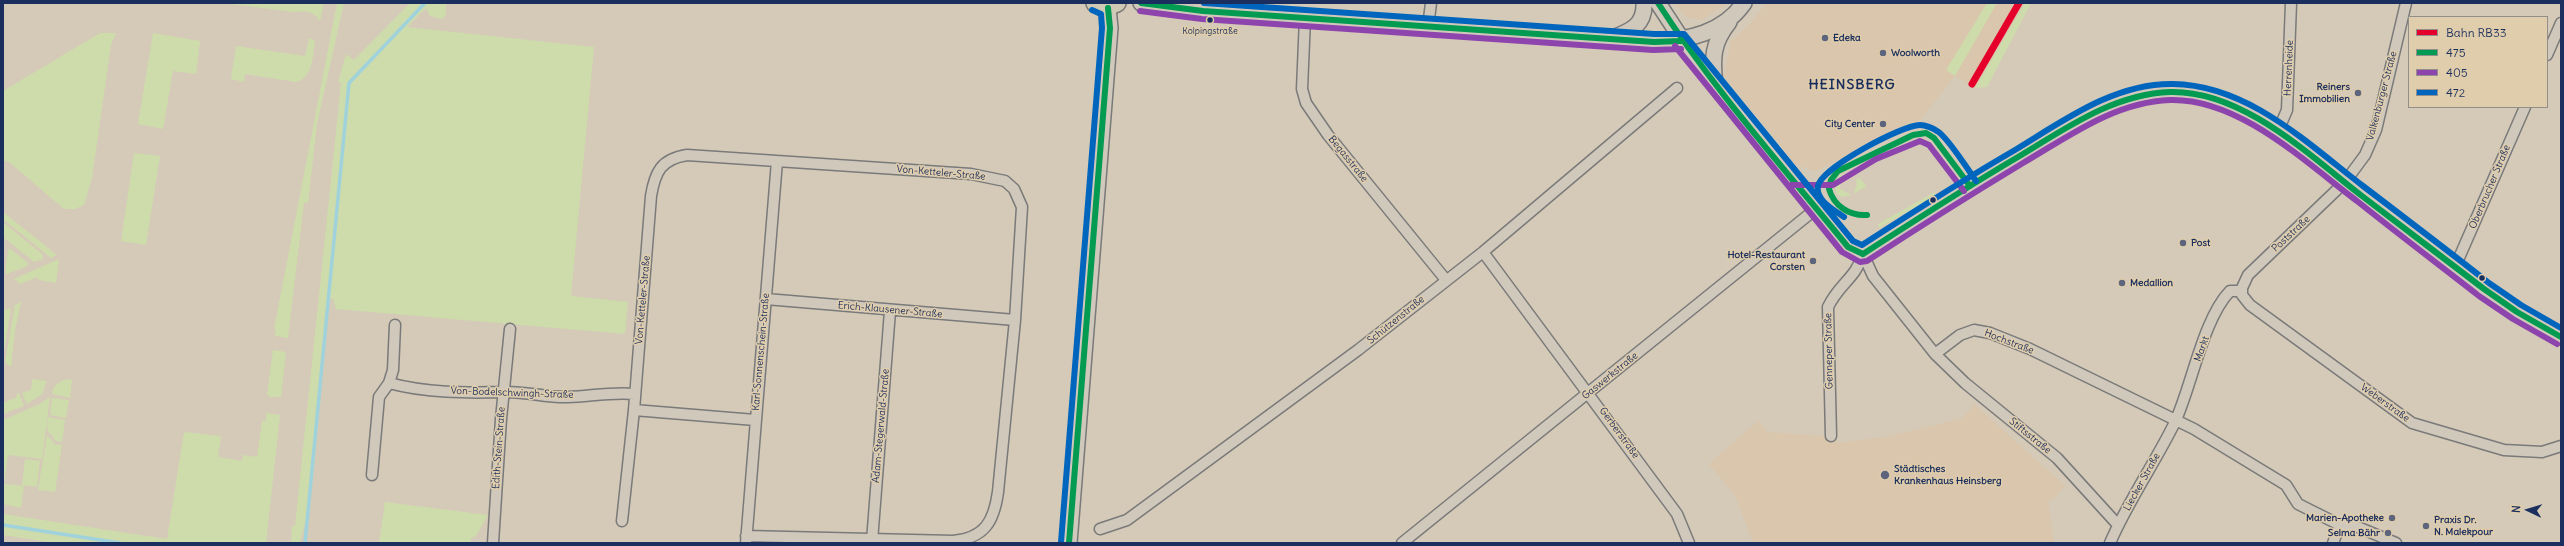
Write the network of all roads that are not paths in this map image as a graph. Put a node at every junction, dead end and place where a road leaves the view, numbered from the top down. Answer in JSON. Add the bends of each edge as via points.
{"nodes":[{"id":1,"x":1141,"y":3,"type":"edge"},
{"id":2,"x":1431,"y":3,"type":"edge"},
{"id":3,"x":1644,"y":3,"type":"edge"},
{"id":4,"x":1658,"y":3,"type":"edge"},
{"id":5,"x":2291,"y":3,"type":"edge"},
{"id":6,"x":2406,"y":3,"type":"edge"},
{"id":7,"x":1107,"y":4,"type":"edge"},
{"id":8,"x":1741,"y":7,"type":"edge"},
{"id":9,"x":1305,"y":18,"type":"junction"},
{"id":10,"x":2561,"y":23,"type":"edge"},
{"id":11,"x":1428,"y":27,"type":"junction"},
{"id":12,"x":1610,"y":39,"type":"junction"},
{"id":13,"x":1681,"y":41,"type":"junction"},
{"id":14,"x":2548,"y":53,"type":"edge"},
{"id":15,"x":1715,"y":85,"type":"junction"},
{"id":16,"x":1676,"y":88,"type":"dead end"},
{"id":17,"x":2525,"y":108,"type":"edge"},
{"id":18,"x":2278,"y":131,"type":"junction"},
{"id":19,"x":777,"y":161,"type":"junction"},
{"id":20,"x":2345,"y":182,"type":"junction"},
{"id":21,"x":1812,"y":212,"type":"junction"},
{"id":22,"x":1483,"y":252,"type":"junction"},
{"id":23,"x":1863,"y":254,"type":"junction"},
{"id":24,"x":2455,"y":267,"type":"junction"},
{"id":25,"x":1446,"y":280,"type":"junction"},
{"id":26,"x":2242,"y":289,"type":"junction"},
{"id":27,"x":766,"y":298,"type":"junction"},
{"id":28,"x":890,"y":311,"type":"junction"},
{"id":29,"x":1015,"y":320,"type":"junction"},
{"id":30,"x":395,"y":325,"type":"dead end"},
{"id":31,"x":510,"y":330,"type":"dead end"},
{"id":32,"x":2560,"y":334,"type":"edge"},
{"id":33,"x":1936,"y":354,"type":"junction"},
{"id":34,"x":389,"y":383,"type":"junction"},
{"id":35,"x":504,"y":392,"type":"junction"},
{"id":36,"x":1589,"y":392,"type":"junction"},
{"id":37,"x":635,"y":394,"type":"junction"},
{"id":38,"x":634,"y":410,"type":"junction"},
{"id":39,"x":755,"y":420,"type":"junction"},
{"id":40,"x":2175,"y":421,"type":"junction"},
{"id":41,"x":1831,"y":436,"type":"dead end"},
{"id":42,"x":2561,"y":446,"type":"edge"},
{"id":43,"x":372,"y":476,"type":"dead end"},
{"id":44,"x":622,"y":520,"type":"dead end"},
{"id":45,"x":2118,"y":525,"type":"junction"},
{"id":46,"x":2340,"y":525,"type":"junction"},
{"id":47,"x":1100,"y":529,"type":"dead end"},
{"id":48,"x":746,"y":540,"type":"edge"},
{"id":49,"x":872,"y":541,"type":"junction"},
{"id":50,"x":493,"y":543,"type":"edge"},
{"id":51,"x":1069,"y":543,"type":"edge"},
{"id":52,"x":1402,"y":543,"type":"edge"},
{"id":53,"x":1689,"y":543,"type":"edge"},
{"id":54,"x":2110,"y":543,"type":"edge"},
{"id":55,"x":2333,"y":543,"type":"edge"},
{"id":56,"x":2396,"y":543,"type":"edge"}],
"edges":[{"from":1,"to":9,"type":"street","via":[[1203,11]]},
{"from":2,"to":11,"type":"street"},
{"from":3,"to":12,"type":"street","via":[[1644,13],[1637,26]]},
{"from":4,"to":13,"type":"street"},
{"from":5,"to":18,"type":"street","name":"Herrenheide","via":[[2287,110]]},
{"from":6,"to":20,"type":"street","name":"Valkenburger Straße","via":[[2376,130],[2365,155]]},
{"from":7,"to":51,"type":"street","via":[[1110,28]]},
{"from":8,"to":13,"type":"street","via":[[1721,25]]},
{"from":8,"to":15,"type":"street","via":[[1715,46],[1712,59]]},
{"from":9,"to":11,"type":"street"},
{"from":9,"to":25,"type":"street","name":"Begasstraße","via":[[1302,88],[1306,102],[1328,135]]},
{"from":10,"to":14,"type":"street"},
{"from":11,"to":12,"type":"street"},
{"from":12,"to":13,"type":"street"},
{"from":13,"to":15,"type":"street"},
{"from":15,"to":21,"type":"street"},
{"from":16,"to":22,"type":"street","name":"Schützenstraße"},
{"from":17,"to":24,"type":"street","name":"Oberbrucher Straße"},
{"from":18,"to":20,"type":"street"},
{"from":18,"to":23,"type":"street","via":[[2244,110],[2205,96],[2171,92],[2137,96],[2114,103],[2087,117],[1954,195]]},
{"from":19,"to":27,"type":"street","name":"Karl-Sonnenschein-Straße"},
{"from":19,"to":29,"type":"street","name":"Von-Ketteler-Straße","via":[[971,174],[1005,182],[1014,189],[1022,206]]},
{"from":19,"to":37,"type":"street","name":"Von-Ketteler-Straße","via":[[687,155],[674,157],[662,165],[654,180],[651,196]]},
{"from":20,"to":24,"type":"street"},
{"from":20,"to":26,"type":"street","name":"Poststraße","via":[[2252,271]]},
{"from":21,"to":23,"type":"street","via":[[1848,247]]},
{"from":21,"to":36,"type":"street","name":"Gaswerkstraße"},
{"from":22,"to":25,"type":"street","name":"Schützenstraße"},
{"from":22,"to":36,"type":"street","name":"Gerberstraße"},
{"from":23,"to":33,"type":"street","via":[[1873,276]]},
{"from":23,"to":41,"type":"street","name":"Genneper Straße","via":[[1855,274],[1835,292],[1828,307]]},
{"from":24,"to":32,"type":"street","via":[[2517,312]]},
{"from":25,"to":47,"type":"street","name":"Schützenstraße","via":[[1352,354],[1127,520]]},
{"from":26,"to":40,"type":"street","name":"Markt","via":[[2230,291],[2214,319]]},
{"from":26,"to":42,"type":"street","name":"Weberstraße","via":[[2244,299],[2250,305],[2412,423],[2504,450],[2542,452]]},
{"from":27,"to":28,"type":"street","name":"Erich-Klausener-Straße"},
{"from":27,"to":39,"type":"street","name":"Karl-Sonnenschein-Straße"},
{"from":28,"to":29,"type":"street","name":"Erich-Klausener-Straße"},
{"from":28,"to":49,"type":"street","name":"Adam-Stegerwald-Straße"},
{"from":29,"to":49,"type":"street","name":"Von-Ketteler-Straße","via":[[998,492],[992,518],[977,535],[967,540]]},
{"from":30,"to":34,"type":"street"},
{"from":31,"to":35,"type":"street","name":"Edith-Stein-Straße"},
{"from":33,"to":40,"type":"street","name":"Hochstraße","via":[[1960,335],[1974,330],[1990,333],[2030,349]]},
{"from":33,"to":45,"type":"street","name":"Stiftsstraße","via":[[1964,383],[2057,458]]},
{"from":34,"to":35,"type":"street","name":"Von-Bodelschwingh-Straße","via":[[416,389],[485,394]]},
{"from":34,"to":43,"type":"street","via":[[379,397]]},
{"from":35,"to":37,"type":"street","name":"Von-Bodelschwingh-Straße","via":[[567,397],[610,392]]},
{"from":35,"to":50,"type":"street","name":"Edith-Stein-Straße"},
{"from":36,"to":52,"type":"street","name":"Gaswerkstraße"},
{"from":36,"to":53,"type":"street","name":"Gerberstraße","via":[[1678,514]]},
{"from":37,"to":38,"type":"street","name":"Von-Ketteler-Straße"},
{"from":38,"to":39,"type":"street"},
{"from":38,"to":44,"type":"street","name":"Von-Ketteler-Straße"},
{"from":39,"to":48,"type":"street","name":"Karl-Sonnenschein-Straße"},
{"from":40,"to":45,"type":"street","name":"Liecker Straße"},
{"from":40,"to":46,"type":"street","name":"Hochstraße","via":[[2286,485],[2298,504]]},
{"from":45,"to":54,"type":"street","name":"Liecker Straße"},
{"from":46,"to":55,"type":"street"},
{"from":46,"to":56,"type":"street","name":"Hochstraße","via":[[2353,525]]},
{"from":48,"to":49,"type":"street","name":"Von-Ketteler-Straße"}]}
